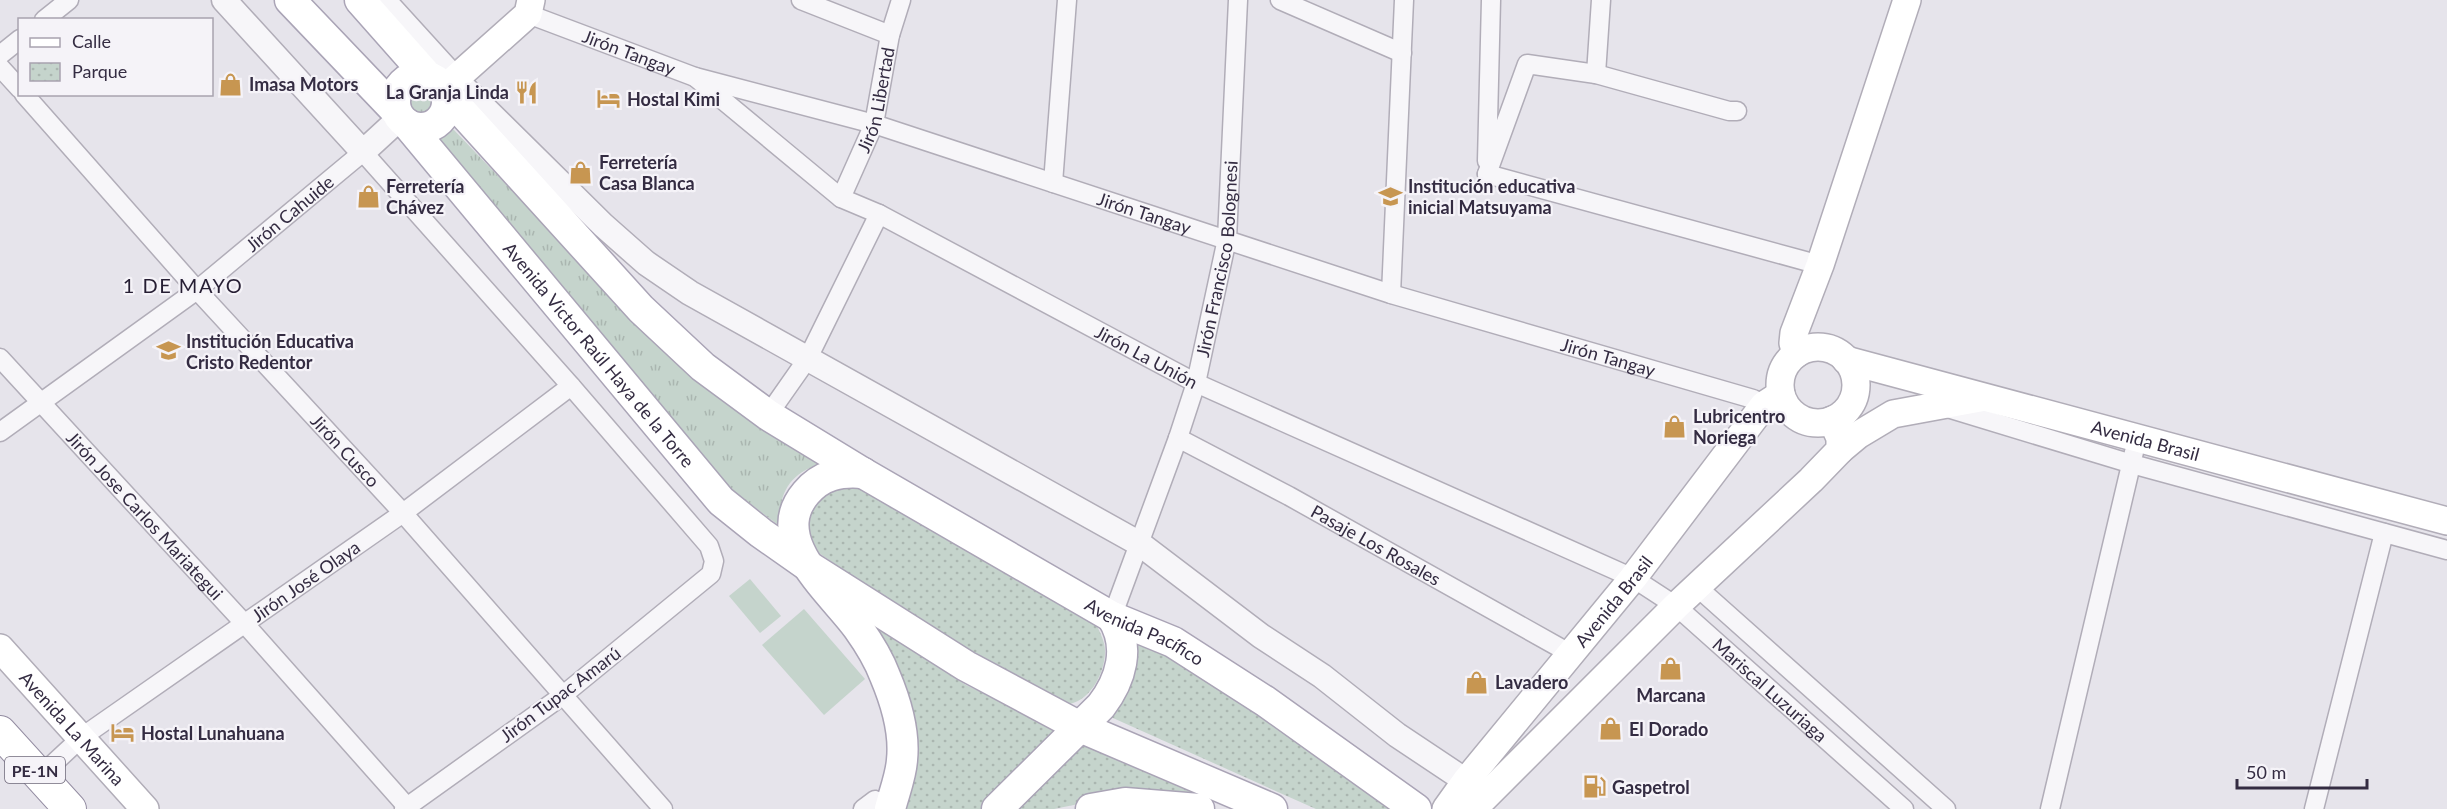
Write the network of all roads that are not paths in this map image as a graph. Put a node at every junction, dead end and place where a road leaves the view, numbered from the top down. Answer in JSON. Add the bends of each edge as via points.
{"nodes":[{"id":1,"x":69,"y":0,"type":"edge"},
{"id":2,"x":224,"y":0,"type":"edge"},
{"id":3,"x":290,"y":0,"type":"edge"},
{"id":4,"x":360,"y":0,"type":"edge"},
{"id":5,"x":382,"y":0,"type":"edge"},
{"id":6,"x":801,"y":0,"type":"edge"},
{"id":7,"x":901,"y":0,"type":"edge"},
{"id":8,"x":1067,"y":0,"type":"edge"},
{"id":9,"x":1238,"y":0,"type":"edge"},
{"id":10,"x":1280,"y":0,"type":"edge"},
{"id":11,"x":1404,"y":0,"type":"edge"},
{"id":12,"x":1491,"y":0,"type":"edge"},
{"id":13,"x":1601,"y":0,"type":"edge"},
{"id":14,"x":1907,"y":0,"type":"edge"},
{"id":15,"x":529,"y":7,"type":"edge"},
{"id":16,"x":46,"y":18,"type":"edge"},
{"id":17,"x":890,"y":35,"type":"junction"},
{"id":18,"x":18,"y":41,"type":"edge"},
{"id":19,"x":1401,"y":53,"type":"junction"},
{"id":20,"x":0,"y":55,"type":"edge"},
{"id":21,"x":0,"y":68,"type":"edge"},
{"id":22,"x":1596,"y":74,"type":"junction"},
{"id":23,"x":695,"y":77,"type":"junction"},
{"id":24,"x":442,"y":84,"type":"junction"},
{"id":25,"x":18,"y":87,"type":"edge"},
{"id":26,"x":26,"y":96,"type":"edge"},
{"id":27,"x":1737,"y":111,"type":"dead end"},
{"id":28,"x":401,"y":118,"type":"junction"},
{"id":29,"x":874,"y":124,"type":"junction"},
{"id":30,"x":363,"y":152,"type":"junction"},
{"id":31,"x":1487,"y":174,"type":"junction"},
{"id":32,"x":1053,"y":183,"type":"junction"},
{"id":33,"x":842,"y":198,"type":"junction"},
{"id":34,"x":879,"y":214,"type":"junction"},
{"id":35,"x":1227,"y":239,"type":"junction"},
{"id":36,"x":1820,"y":266,"type":"junction"},
{"id":37,"x":197,"y":290,"type":"junction"},
{"id":38,"x":1391,"y":294,"type":"junction"},
{"id":39,"x":1796,"y":354,"type":"junction"},
{"id":40,"x":0,"y":358,"type":"edge"},
{"id":41,"x":808,"y":358,"type":"junction"},
{"id":42,"x":1846,"y":360,"type":"junction"},
{"id":43,"x":1196,"y":383,"type":"junction"},
{"id":44,"x":571,"y":386,"type":"junction"},
{"id":45,"x":1987,"y":396,"type":"junction"},
{"id":46,"x":1773,"y":400,"type":"junction"},
{"id":47,"x":41,"y":403,"type":"junction"},
{"id":48,"x":1939,"y":406,"type":"junction"},
{"id":49,"x":1893,"y":414,"type":"junction"},
{"id":50,"x":768,"y":415,"type":"junction"},
{"id":51,"x":1836,"y":418,"type":"junction"},
{"id":52,"x":0,"y":432,"type":"edge"},
{"id":53,"x":1178,"y":438,"type":"junction"},
{"id":54,"x":1840,"y":450,"type":"junction"},
{"id":55,"x":2135,"y":451,"type":"junction"},
{"id":56,"x":863,"y":473,"type":"junction"},
{"id":57,"x":403,"y":513,"type":"junction"},
{"id":58,"x":2447,"y":521,"type":"edge"},
{"id":59,"x":2384,"y":532,"type":"junction"},
{"id":60,"x":1140,"y":544,"type":"junction"},
{"id":61,"x":2447,"y":550,"type":"edge"},
{"id":62,"x":808,"y":566,"type":"junction"},
{"id":63,"x":1633,"y":578,"type":"junction"},
{"id":64,"x":1696,"y":586,"type":"junction"},
{"id":65,"x":1676,"y":606,"type":"junction"},
{"id":66,"x":1112,"y":617,"type":"junction"},
{"id":67,"x":244,"y":623,"type":"junction"},
{"id":68,"x":0,"y":648,"type":"edge"},
{"id":69,"x":1571,"y":654,"type":"junction"},
{"id":70,"x":562,"y":696,"type":"junction"},
{"id":71,"x":1080,"y":727,"type":"junction"},
{"id":72,"x":0,"y":732,"type":"edge"},
{"id":73,"x":82,"y":737,"type":"junction"},
{"id":74,"x":40,"y":776,"type":"junction"},
{"id":75,"x":1466,"y":782,"type":"junction"},
{"id":76,"x":876,"y":806,"type":"edge"},
{"id":77,"x":407,"y":808,"type":"edge"},
{"id":78,"x":70,"y":809,"type":"edge"},
{"id":79,"x":145,"y":809,"type":"edge"},
{"id":80,"x":663,"y":809,"type":"edge"},
{"id":81,"x":997,"y":809,"type":"edge"},
{"id":82,"x":1091,"y":809,"type":"edge"},
{"id":83,"x":1199,"y":809,"type":"edge"},
{"id":84,"x":1272,"y":809,"type":"edge"},
{"id":85,"x":1416,"y":809,"type":"edge"},
{"id":86,"x":1446,"y":809,"type":"edge"},
{"id":87,"x":1473,"y":809,"type":"edge"},
{"id":88,"x":1904,"y":809,"type":"edge"},
{"id":89,"x":1946,"y":809,"type":"edge"},
{"id":90,"x":2050,"y":809,"type":"edge"},
{"id":91,"x":2314,"y":809,"type":"edge"}],
"edges":[{"from":1,"to":16,"type":"street"},
{"from":2,"to":30,"type":"street"},
{"from":3,"to":28,"type":"main road","name":"Avenida Victor Raúl Haya de la Torre"},
{"from":4,"to":24,"type":"main road"},
{"from":5,"to":24,"type":"street"},
{"from":6,"to":17,"type":"street"},
{"from":7,"to":17,"type":"street","name":"Jirón Libertad"},
{"from":8,"to":32,"type":"street"},
{"from":9,"to":35,"type":"street","name":"Jirón Francisco Bolognesi"},
{"from":10,"to":19,"type":"street"},
{"from":11,"to":19,"type":"street"},
{"from":12,"to":31,"type":"street"},
{"from":13,"to":22,"type":"street"},
{"from":14,"to":36,"type":"main road"},
{"from":15,"to":23,"type":"street","name":"Jirón Tangay"},
{"from":15,"to":24,"type":"main road"},
{"from":17,"to":29,"type":"street","name":"Jirón Libertad"},
{"from":18,"to":20,"type":"street"},
{"from":19,"to":38,"type":"street"},
{"from":21,"to":25,"type":"street"},
{"from":22,"to":27,"type":"street"},
{"from":22,"to":31,"type":"street","via":[[1527,64]]},
{"from":23,"to":29,"type":"street","name":"Jirón Tangay"},
{"from":23,"to":33,"type":"street","name":"Jirón La Unión"},
{"from":24,"to":28,"type":"main road","via":[[420,76],[405,82],[396,95]]},
{"from":24,"to":28,"type":"main road","via":[[446,111],[434,125],[425,128]]},
{"from":24,"to":41,"type":"street","via":[[646,263]]},
{"from":24,"to":50,"type":"main road","via":[[641,309],[703,367]]},
{"from":26,"to":37,"type":"street","name":"Jirón Cusco"},
{"from":28,"to":30,"type":"street","name":"Jirón Cahuide"},
{"from":28,"to":62,"type":"main road","name":"Avenida Victor Raúl Haya de la Torre","via":[[721,501]]},
{"from":29,"to":32,"type":"street","name":"Jirón Tangay"},
{"from":29,"to":33,"type":"street","name":"Jirón Libertad"},
{"from":30,"to":37,"type":"street","name":"Jirón Cahuide"},
{"from":30,"to":44,"type":"street"},
{"from":31,"to":36,"type":"street"},
{"from":32,"to":35,"type":"street","name":"Jirón Tangay"},
{"from":33,"to":34,"type":"street","name":"Jirón La Unión"},
{"from":34,"to":41,"type":"street"},
{"from":34,"to":43,"type":"street","name":"Jirón La Unión"},
{"from":35,"to":38,"type":"street","name":"Jirón Tangay"},
{"from":35,"to":43,"type":"street","name":"Jirón Francisco Bolognesi"},
{"from":36,"to":39,"type":"main road","via":[[1794,333]]},
{"from":37,"to":47,"type":"street","name":"Jirón Cahuide"},
{"from":37,"to":57,"type":"street","name":"Jirón Cusco"},
{"from":38,"to":46,"type":"street","name":"Jirón Tangay","via":[[1753,399]]},
{"from":39,"to":42,"type":"main road","via":[[1822,348]]},
{"from":39,"to":46,"type":"main road","via":[[1781,376]]},
{"from":40,"to":47,"type":"street","name":"Jirón Jose Carlos Mariategui"},
{"from":41,"to":50,"type":"street"},
{"from":41,"to":60,"type":"street"},
{"from":42,"to":45,"type":"main road","name":"Avenida Brasil"},
{"from":42,"to":51,"type":"main road","via":[[1856,385],[1852,403]]},
{"from":43,"to":53,"type":"street","name":"Jirón Francisco Bolognesi"},
{"from":43,"to":63,"type":"street","name":"Jirón La Unión"},
{"from":44,"to":57,"type":"street","name":"Jirón José Olaya"},
{"from":44,"to":70,"type":"street","name":"Jirón Tupac Amarú","via":[[709,546],[714,561],[711,574]]},
{"from":45,"to":48,"type":"main road"},
{"from":45,"to":55,"type":"main road","name":"Avenida Brasil"},
{"from":46,"to":51,"type":"main road","via":[[1785,403],[1797,416],[1814,423]]},
{"from":46,"to":63,"type":"main road","name":"Avenida Brasil"},
{"from":47,"to":52,"type":"street","name":"Jirón Cahuide"},
{"from":47,"to":67,"type":"street","name":"Jirón Jose Carlos Mariategui"},
{"from":48,"to":49,"type":"main road"},
{"from":48,"to":55,"type":"street"},
{"from":49,"to":51,"type":"main road"},
{"from":49,"to":54,"type":"main road"},
{"from":50,"to":56,"type":"main road"},
{"from":51,"to":54,"type":"main road"},
{"from":53,"to":60,"type":"street","name":"Jirón Francisco Bolognesi"},
{"from":53,"to":69,"type":"street","name":"Pasaje Los Rosales"},
{"from":54,"to":64,"type":"main road"},
{"from":55,"to":58,"type":"main road","name":"Avenida Brasil"},
{"from":55,"to":59,"type":"street"},
{"from":55,"to":90,"type":"street"},
{"from":56,"to":62,"type":"main road","via":[[845,471],[828,476],[801,499],[794,515],[793,533]]},
{"from":56,"to":66,"type":"main road","name":"Avenida Pacífico"},
{"from":57,"to":67,"type":"street","name":"Jirón José Olaya"},
{"from":57,"to":70,"type":"street","name":"Jirón Cusco"},
{"from":59,"to":61,"type":"street"},
{"from":59,"to":91,"type":"street"},
{"from":60,"to":66,"type":"street","name":"Jirón Francisco Bolognesi"},
{"from":60,"to":75,"type":"street"},
{"from":62,"to":71,"type":"main road","via":[[966,666]]},
{"from":62,"to":76,"type":"main road","via":[[860,630],[885,674],[900,720],[902,760]]},
{"from":63,"to":65,"type":"street","name":"Mariscal Luzuriaga"},
{"from":63,"to":69,"type":"main road","name":"Avenida Brasil"},
{"from":64,"to":65,"type":"main road"},
{"from":64,"to":89,"type":"street","name":"Mariscal Luzuriaga"},
{"from":65,"to":87,"type":"main road"},
{"from":65,"to":88,"type":"street","name":"Mariscal Luzuriaga"},
{"from":66,"to":71,"type":"main road","via":[[1121,642],[1121,672],[1113,691]]},
{"from":66,"to":85,"type":"main road","name":"Avenida Pacífico","via":[[1173,642],[1265,701]]},
{"from":67,"to":73,"type":"street","name":"Jirón José Olaya"},
{"from":67,"to":77,"type":"street","name":"Jirón Jose Carlos Mariategui"},
{"from":68,"to":73,"type":"main road","name":"Avenida La Marina"},
{"from":69,"to":75,"type":"main road","name":"Avenida Brasil"},
{"from":70,"to":77,"type":"street","name":"Jirón Tupac Amarú"},
{"from":70,"to":80,"type":"street","name":"Jirón Cusco"},
{"from":71,"to":81,"type":"main road"},
{"from":71,"to":84,"type":"main road"},
{"from":72,"to":74,"type":"highway","number":"PE-1N"},
{"from":73,"to":74,"type":"street","name":"Jirón José Olaya"},
{"from":73,"to":79,"type":"main road","name":"Avenida La Marina"},
{"from":74,"to":78,"type":"highway","number":"PE-1N"},
{"from":75,"to":86,"type":"main road","name":"Avenida Brasil"},
{"from":82,"to":83,"type":"main road","via":[[1125,803]]}]}
